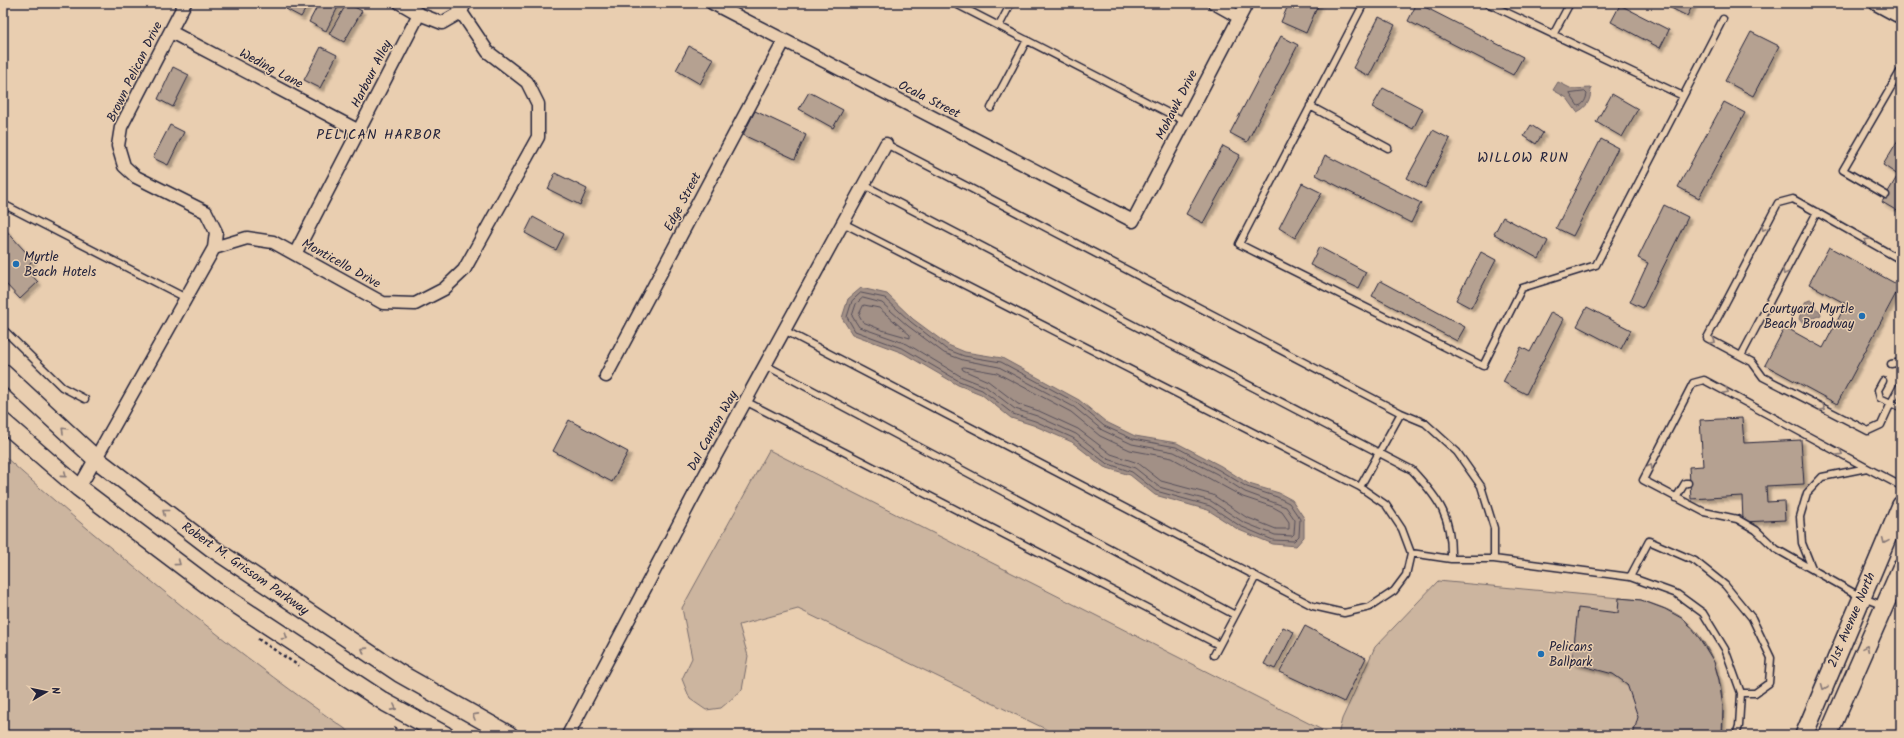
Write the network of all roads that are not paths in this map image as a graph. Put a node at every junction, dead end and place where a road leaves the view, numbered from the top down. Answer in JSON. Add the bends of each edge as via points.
{"nodes":[{"id":1,"x":185,"y":3,"type":"edge"},
{"id":2,"x":400,"y":3,"type":"edge"},
{"id":3,"x":712,"y":3,"type":"edge"},
{"id":4,"x":954,"y":3,"type":"edge"},
{"id":5,"x":1011,"y":3,"type":"edge"},
{"id":6,"x":1214,"y":3,"type":"edge"},
{"id":7,"x":1247,"y":3,"type":"edge"},
{"id":8,"x":1364,"y":3,"type":"edge"},
{"id":9,"x":1487,"y":3,"type":"edge"},
{"id":10,"x":1570,"y":3,"type":"edge"},
{"id":11,"x":1877,"y":3,"type":"edge"},
{"id":12,"x":463,"y":7,"type":"edge"},
{"id":13,"x":419,"y":14,"type":"junction"},
{"id":14,"x":1901,"y":16,"type":"edge"},
{"id":15,"x":1239,"y":17,"type":"junction"},
{"id":16,"x":1723,"y":19,"type":"dead end"},
{"id":17,"x":999,"y":26,"type":"junction"},
{"id":18,"x":170,"y":32,"type":"junction"},
{"id":19,"x":1552,"y":35,"type":"junction"},
{"id":20,"x":1027,"y":40,"type":"junction"},
{"id":21,"x":784,"y":41,"type":"junction"},
{"id":22,"x":1901,"y":70,"type":"edge"},
{"id":23,"x":1684,"y":96,"type":"junction"},
{"id":24,"x":1310,"y":106,"type":"junction"},
{"id":25,"x":991,"y":108,"type":"dead end"},
{"id":26,"x":1184,"y":121,"type":"junction"},
{"id":27,"x":359,"y":131,"type":"junction"},
{"id":28,"x":886,"y":144,"type":"joint"},
{"id":29,"x":1388,"y":148,"type":"dead end"},
{"id":30,"x":864,"y":185,"type":"junction"},
{"id":31,"x":1886,"y":195,"type":"dead end"},
{"id":32,"x":3,"y":204,"type":"edge"},
{"id":33,"x":1817,"y":212,"type":"junction"},
{"id":34,"x":1133,"y":221,"type":"joint"},
{"id":35,"x":843,"y":223,"type":"junction"},
{"id":36,"x":214,"y":248,"type":"junction"},
{"id":37,"x":295,"y":254,"type":"junction"},
{"id":38,"x":1901,"y":260,"type":"edge"},
{"id":39,"x":186,"y":298,"type":"junction"},
{"id":40,"x":784,"y":330,"type":"junction"},
{"id":41,"x":6,"y":332,"type":"dead end"},
{"id":42,"x":1741,"y":356,"type":"junction"},
{"id":43,"x":1901,"y":362,"type":"edge"},
{"id":44,"x":1892,"y":364,"type":"dead end"},
{"id":45,"x":765,"y":365,"type":"junction"},
{"id":46,"x":3,"y":373,"type":"edge"},
{"id":47,"x":606,"y":376,"type":"dead end"},
{"id":48,"x":1883,"y":381,"type":"dead end"},
{"id":49,"x":1901,"y":384,"type":"edge"},
{"id":50,"x":85,"y":399,"type":"dead end"},
{"id":51,"x":745,"y":401,"type":"junction"},
{"id":52,"x":1892,"y":403,"type":"junction"},
{"id":53,"x":1901,"y":408,"type":"edge"},
{"id":54,"x":1401,"y":413,"type":"junction"},
{"id":55,"x":3,"y":422,"type":"edge"},
{"id":56,"x":1379,"y":452,"type":"junction"},
{"id":57,"x":96,"y":459,"type":"junction"},
{"id":58,"x":1867,"y":468,"type":"junction"},
{"id":59,"x":1688,"y":483,"type":"dead end"},
{"id":60,"x":1901,"y":486,"type":"edge"},
{"id":61,"x":1360,"y":487,"type":"junction"},
{"id":62,"x":79,"y":488,"type":"junction"},
{"id":63,"x":1676,"y":498,"type":"junction"},
{"id":64,"x":1901,"y":505,"type":"edge"},
{"id":65,"x":1411,"y":553,"type":"junction"},
{"id":66,"x":1451,"y":559,"type":"junction"},
{"id":67,"x":1494,"y":559,"type":"junction"},
{"id":68,"x":1812,"y":568,"type":"junction"},
{"id":69,"x":1901,"y":568,"type":"edge"},
{"id":70,"x":1256,"y":576,"type":"junction"},
{"id":71,"x":1630,"y":577,"type":"junction"},
{"id":72,"x":1861,"y":597,"type":"junction"},
{"id":73,"x":1884,"y":606,"type":"junction"},
{"id":74,"x":1235,"y":615,"type":"junction"},
{"id":75,"x":1219,"y":645,"type":"junction"},
{"id":76,"x":1214,"y":655,"type":"dead end"},
{"id":77,"x":1741,"y":693,"type":"junction"},
{"id":78,"x":445,"y":735,"type":"edge"},
{"id":79,"x":509,"y":735,"type":"edge"},
{"id":80,"x":568,"y":735,"type":"edge"},
{"id":81,"x":1736,"y":735,"type":"edge"},
{"id":82,"x":1804,"y":735,"type":"edge"},
{"id":83,"x":1828,"y":735,"type":"edge"}],
"edges":[{"from":1,"to":18,"type":"street","name":"Brown Pelican Drive"},
{"from":2,"to":13,"type":"street"},
{"from":3,"to":21,"type":"street","name":"Ocala Street"},
{"from":4,"to":17,"type":"lane"},
{"from":5,"to":17,"type":"lane"},
{"from":6,"to":15,"type":"street"},
{"from":7,"to":15,"type":"street","name":"Mohawk Drive"},
{"from":8,"to":24,"type":"lane"},
{"from":9,"to":19,"type":"lane"},
{"from":10,"to":19,"type":"lane"},
{"from":11,"to":14,"type":"street"},
{"from":12,"to":13,"type":"street","via":[[442,23]]},
{"from":12,"to":37,"type":"street","name":"Monticello Drive","via":[[488,52],[527,82],[538,104],[538,137],[464,270],[444,289],[415,304],[383,303]]},
{"from":13,"to":27,"type":"street","name":"Harbour Alley"},
{"from":15,"to":26,"type":"street","name":"Mohawk Drive"},
{"from":16,"to":23,"type":"lane"},
{"from":17,"to":20,"type":"lane"},
{"from":18,"to":27,"type":"street","name":"Weding Lane"},
{"from":18,"to":36,"type":"street","name":"Brown Pelican Drive","via":[[121,127],[118,146],[124,166],[136,177],[206,212],[216,232]]},
{"from":19,"to":23,"type":"lane"},
{"from":20,"to":25,"type":"lane"},
{"from":20,"to":26,"type":"lane"},
{"from":21,"to":34,"type":"street","name":"Ocala Street"},
{"from":21,"to":47,"type":"street","name":"Edge Street"},
{"from":22,"to":31,"type":"lane","via":[[1842,170]]},
{"from":23,"to":24,"type":"lane","via":[[1596,265],[1522,288],[1483,366],[1239,244]]},
{"from":24,"to":29,"type":"lane"},
{"from":26,"to":34,"type":"street","name":"Mohawk Drive"},
{"from":27,"to":37,"type":"street","name":"Harbour Alley"},
{"from":28,"to":30,"type":"street","name":"Dal Canton Way"},
{"from":28,"to":54,"type":"lane"},
{"from":30,"to":35,"type":"street","name":"Dal Canton Way"},
{"from":30,"to":56,"type":"lane"},
{"from":32,"to":39,"type":"lane"},
{"from":38,"to":33,"type":"lane","one_way":true},
{"from":33,"to":42,"type":"lane","one_way":true},
{"from":33,"to":42,"type":"lane","one_way":true,"via":[[1793,199],[1778,202],[1707,338]]},
{"from":35,"to":40,"type":"street","name":"Dal Canton Way"},
{"from":35,"to":61,"type":"lane"},
{"from":36,"to":37,"type":"street","name":"Monticello Drive","via":[[247,238],[273,242]]},
{"from":36,"to":39,"type":"street"},
{"from":39,"to":57,"type":"street"},
{"from":40,"to":45,"type":"street","name":"Dal Canton Way"},
{"from":40,"to":70,"type":"lane"},
{"from":41,"to":50,"type":"lane","via":[[62,388]]},
{"from":42,"to":52,"type":"lane","one_way":true,"via":[[1752,362],[1762,377],[1868,431],[1881,425]]},
{"from":43,"to":44,"type":"lane"},
{"from":45,"to":51,"type":"street","name":"Dal Canton Way"},
{"from":45,"to":74,"type":"lane"},
{"from":57,"to":46,"type":"main road","name":"Robert M. Grissom Parkway","one_way":true},
{"from":48,"to":52,"type":"lane","via":[[1878,390],[1880,398]]},
{"from":49,"to":52,"type":"lane"},
{"from":51,"to":75,"type":"lane"},
{"from":51,"to":80,"type":"street","name":"Dal Canton Way"},
{"from":52,"to":53,"type":"lane"},
{"from":54,"to":56,"type":"lane"},
{"from":54,"to":67,"type":"lane","via":[[1425,423],[1457,452],[1481,486],[1494,528]]},
{"from":55,"to":62,"type":"main road","one_way":true},
{"from":56,"to":61,"type":"lane"},
{"from":56,"to":66,"type":"lane","via":[[1412,470],[1431,490],[1446,515],[1452,539]]},
{"from":57,"to":62,"type":"street"},
{"from":79,"to":57,"type":"main road","name":"Robert M. Grissom Parkway","one_way":true,"via":[[399,673],[322,623],[212,548]]},
{"from":58,"to":60,"type":"lane"},
{"from":63,"to":58,"type":"lane","one_way":true,"via":[[1643,480],[1693,383],[1704,380]]},
{"from":58,"to":68,"type":"lane","via":[[1822,477],[1806,493],[1800,516],[1802,543]]},
{"from":59,"to":63,"type":"lane","via":[[1684,484]]},
{"from":61,"to":65,"type":"lane","via":[[1386,505],[1402,529]]},
{"from":62,"to":78,"type":"main road","one_way":true,"via":[[214,590],[386,704]]},
{"from":63,"to":68,"type":"lane","via":[[1704,512],[1737,519],[1756,530],[1776,549]]},
{"from":64,"to":72,"type":"main road","name":"21st Avenue North","one_way":true},
{"from":65,"to":66,"type":"lane"},
{"from":65,"to":70,"type":"lane","via":[[1406,575],[1394,591],[1370,607],[1344,613],[1313,606]]},
{"from":66,"to":67,"type":"lane"},
{"from":67,"to":71,"type":"lane"},
{"from":68,"to":72,"type":"lane"},
{"from":69,"to":73,"type":"main road","name":"21st Avenue North"},
{"from":70,"to":74,"type":"lane"},
{"from":71,"to":77,"type":"lane","via":[[1677,594],[1703,614],[1725,649]]},
{"from":71,"to":77,"type":"lane","via":[[1649,542],[1695,561],[1726,585],[1752,618],[1771,658],[1770,683],[1755,693]]},
{"from":72,"to":73,"type":"lane"},
{"from":72,"to":82,"type":"main road","name":"21st Avenue North","one_way":true},
{"from":83,"to":73,"type":"main road","name":"21st Avenue North","one_way":true},
{"from":74,"to":75,"type":"lane"},
{"from":75,"to":76,"type":"lane"},
{"from":77,"to":81,"type":"lane"}]}
